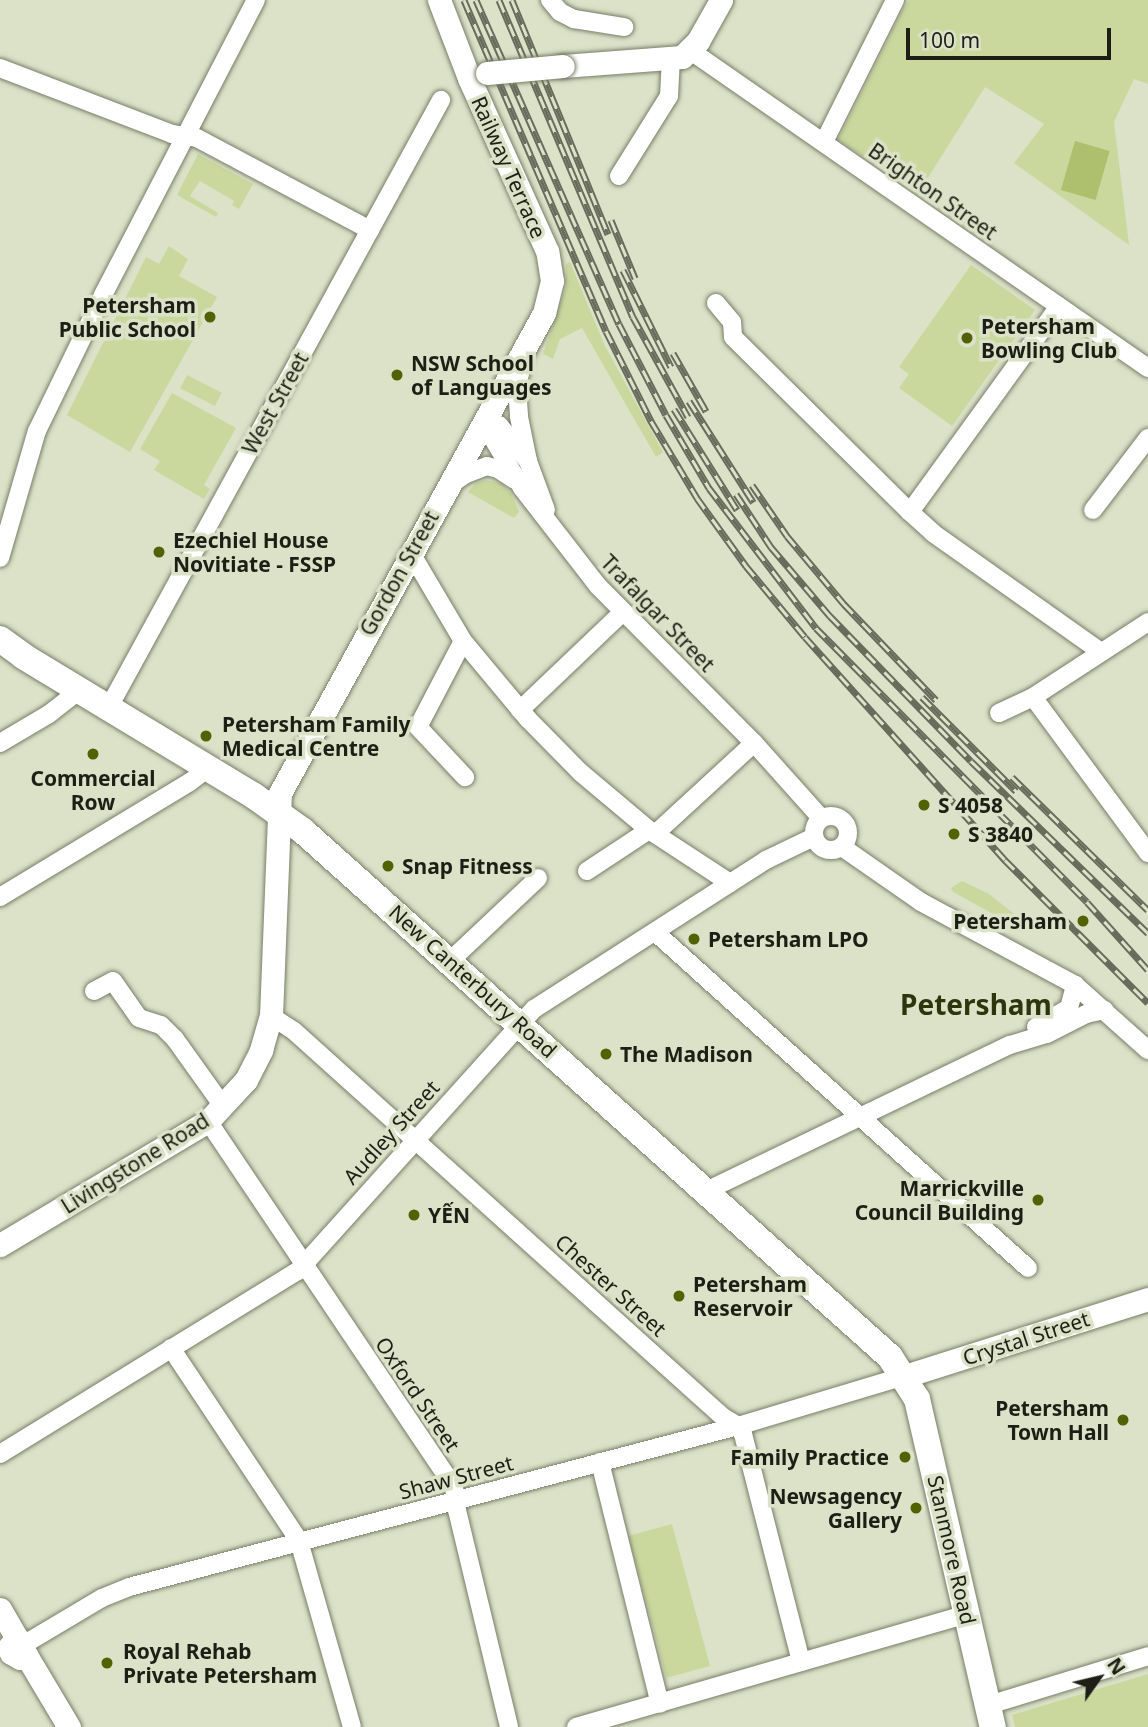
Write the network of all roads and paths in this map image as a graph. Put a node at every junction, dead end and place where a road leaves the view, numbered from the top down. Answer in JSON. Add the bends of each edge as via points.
{"nodes":[{"id":1,"x":256,"y":0,"type":"edge"},
{"id":2,"x":439,"y":0,"type":"edge"},
{"id":3,"x":550,"y":0,"type":"edge"},
{"id":4,"x":721,"y":0,"type":"edge"},
{"id":5,"x":895,"y":0,"type":"edge"},
{"id":6,"x":624,"y":27,"type":"dead end"},
{"id":7,"x":681,"y":55,"type":"junction"},
{"id":8,"x":0,"y":68,"type":"edge"},
{"id":9,"x":478,"y":76,"type":"junction"},
{"id":10,"x":442,"y":100,"type":"dead end"},
{"id":11,"x":185,"y":136,"type":"junction"},
{"id":12,"x":824,"y":142,"type":"junction"},
{"id":13,"x":620,"y":176,"type":"dead end"},
{"id":14,"x":370,"y":230,"type":"junction"},
{"id":15,"x":716,"y":303,"type":"dead end"},
{"id":16,"x":1059,"y":306,"type":"junction"},
{"id":17,"x":531,"y":336,"type":"junction"},
{"id":18,"x":1148,"y":369,"type":"edge"},
{"id":19,"x":483,"y":422,"type":"junction"},
{"id":20,"x":1148,"y":438,"type":"edge"},
{"id":21,"x":528,"y":461,"type":"junction"},
{"id":22,"x":447,"y":488,"type":"junction"},
{"id":23,"x":522,"y":488,"type":"junction"},
{"id":24,"x":1093,"y":510,"type":"dead end"},
{"id":25,"x":910,"y":512,"type":"junction"},
{"id":26,"x":552,"y":527,"type":"junction"},
{"id":27,"x":411,"y":553,"type":"junction"},
{"id":28,"x":0,"y":558,"type":"edge"},
{"id":29,"x":622,"y":613,"type":"junction"},
{"id":30,"x":1148,"y":622,"type":"edge"},
{"id":31,"x":0,"y":639,"type":"edge"},
{"id":32,"x":463,"y":641,"type":"junction"},
{"id":33,"x":1101,"y":652,"type":"junction"},
{"id":34,"x":80,"y":690,"type":"junction"},
{"id":35,"x":1033,"y":697,"type":"junction"},
{"id":36,"x":109,"y":707,"type":"junction"},
{"id":37,"x":520,"y":710,"type":"junction"},
{"id":38,"x":999,"y":713,"type":"dead end"},
{"id":39,"x":0,"y":743,"type":"edge"},
{"id":40,"x":754,"y":743,"type":"junction"},
{"id":41,"x":208,"y":768,"type":"junction"},
{"id":42,"x":465,"y":777,"type":"dead end"},
{"id":43,"x":279,"y":814,"type":"junction"},
{"id":44,"x":821,"y":818,"type":"junction"},
{"id":45,"x":652,"y":832,"type":"junction"},
{"id":46,"x":814,"y":837,"type":"junction"},
{"id":47,"x":842,"y":847,"type":"junction"},
{"id":48,"x":1148,"y":853,"type":"edge"},
{"id":49,"x":587,"y":871,"type":"dead end"},
{"id":50,"x":538,"y":878,"type":"dead end"},
{"id":51,"x":730,"y":883,"type":"junction"},
{"id":52,"x":0,"y":897,"type":"edge"},
{"id":53,"x":655,"y":932,"type":"junction"},
{"id":54,"x":450,"y":961,"type":"junction"},
{"id":55,"x":1075,"y":985,"type":"junction"},
{"id":56,"x":94,"y":991,"type":"dead end"},
{"id":57,"x":1105,"y":1010,"type":"junction"},
{"id":58,"x":271,"y":1016,"type":"junction"},
{"id":59,"x":520,"y":1023,"type":"junction"},
{"id":60,"x":1010,"y":1045,"type":"junction"},
{"id":61,"x":1148,"y":1050,"type":"edge"},
{"id":62,"x":215,"y":1114,"type":"junction"},
{"id":63,"x":861,"y":1116,"type":"junction"},
{"id":64,"x":415,"y":1138,"type":"junction"},
{"id":65,"x":706,"y":1191,"type":"junction"},
{"id":66,"x":0,"y":1245,"type":"edge"},
{"id":67,"x":304,"y":1264,"type":"junction"},
{"id":68,"x":1028,"y":1268,"type":"dead end"},
{"id":69,"x":1148,"y":1299,"type":"edge"},
{"id":70,"x":171,"y":1348,"type":"junction"},
{"id":71,"x":905,"y":1376,"type":"junction"},
{"id":72,"x":738,"y":1426,"type":"junction"},
{"id":73,"x":0,"y":1454,"type":"edge"},
{"id":74,"x":600,"y":1462,"type":"junction"},
{"id":75,"x":456,"y":1500,"type":"junction"},
{"id":76,"x":299,"y":1541,"type":"junction"},
{"id":77,"x":0,"y":1609,"type":"edge"},
{"id":78,"x":967,"y":1614,"type":"junction"},
{"id":79,"x":24,"y":1645,"type":"junction"},
{"id":80,"x":1148,"y":1656,"type":"edge"},
{"id":81,"x":801,"y":1662,"type":"junction"},
{"id":82,"x":660,"y":1704,"type":"junction"},
{"id":83,"x":991,"y":1716,"type":"edge"},
{"id":84,"x":69,"y":1727,"type":"edge"},
{"id":85,"x":352,"y":1727,"type":"edge"},
{"id":86,"x":509,"y":1727,"type":"edge"},
{"id":87,"x":576,"y":1727,"type":"edge"}],
"edges":[{"from":1,"to":11,"type":"street"},
{"from":2,"to":9,"type":"main road","name":"Railway Terrace"},
{"from":3,"to":6,"type":"street","via":[[560,12],[575,19]]},
{"from":4,"to":7,"type":"main road"},
{"from":5,"to":12,"type":"street"},
{"from":7,"to":9,"type":"main road","bridge":true},
{"from":7,"to":12,"type":"street","name":"Brighton Street"},
{"from":7,"to":13,"type":"street","via":[[669,96]]},
{"from":8,"to":11,"type":"street"},
{"from":9,"to":17,"type":"main road","name":"Railway Terrace","via":[[551,268],[550,292]]},
{"from":10,"to":14,"type":"street","name":"West Street"},
{"from":11,"to":14,"type":"street","via":[[197,138]]},
{"from":11,"to":28,"type":"street","via":[[37,431]]},
{"from":12,"to":16,"type":"street","name":"Brighton Street"},
{"from":14,"to":36,"type":"street","name":"West Street"},
{"from":15,"to":25,"type":"street","via":[[732,322],[733,337]]},
{"from":16,"to":18,"type":"street","name":"Brighton Street"},
{"from":16,"to":25,"type":"street"},
{"from":17,"to":19,"type":"main road","name":"Gordon Street"},
{"from":17,"to":21,"type":"street","via":[[516,401]]},
{"from":19,"to":21,"type":"street","via":[[499,425]]},
{"from":19,"to":22,"type":"main road","name":"Gordon Street"},
{"from":19,"to":23,"type":"street","name":"Trafalgar Street"},
{"from":20,"to":24,"type":"street"},
{"from":21,"to":26,"type":"street"},
{"from":22,"to":23,"type":"street","via":[[487,466],[505,472]]},
{"from":22,"to":27,"type":"main road","name":"Gordon Street"},
{"from":23,"to":26,"type":"street","name":"Trafalgar Street"},
{"from":25,"to":33,"type":"street"},
{"from":26,"to":29,"type":"street","name":"Trafalgar Street"},
{"from":27,"to":32,"type":"street"},
{"from":27,"to":43,"type":"main road","name":"Gordon Street","via":[[284,784]]},
{"from":29,"to":37,"type":"street"},
{"from":29,"to":40,"type":"street","name":"Trafalgar Street"},
{"from":30,"to":33,"type":"street"},
{"from":31,"to":34,"type":"highway","name":"New Canterbury Road"},
{"from":32,"to":37,"type":"street"},
{"from":32,"to":42,"type":"street","via":[[418,727]]},
{"from":33,"to":35,"type":"street"},
{"from":34,"to":36,"type":"highway","name":"New Canterbury Road"},
{"from":34,"to":39,"type":"street"},
{"from":35,"to":38,"type":"street"},
{"from":35,"to":48,"type":"street"},
{"from":36,"to":41,"type":"highway","name":"New Canterbury Road"},
{"from":37,"to":45,"type":"street","via":[[580,772]]},
{"from":40,"to":44,"type":"street","name":"Trafalgar Street"},
{"from":40,"to":45,"type":"street"},
{"from":41,"to":43,"type":"highway","name":"New Canterbury Road"},
{"from":41,"to":52,"type":"street"},
{"from":43,"to":54,"type":"highway","name":"New Canterbury Road"},
{"from":43,"to":58,"type":"main road","name":"Livingstone Road"},
{"from":44,"to":46,"type":"street"},
{"from":44,"to":47,"type":"street","via":[[831,815],[845,823],[848,838]]},
{"from":45,"to":49,"type":"street"},
{"from":45,"to":51,"type":"street"},
{"from":46,"to":47,"type":"street","via":[[828,850]]},
{"from":46,"to":51,"type":"street","name":"Audley Street"},
{"from":47,"to":55,"type":"street","via":[[920,902]]},
{"from":50,"to":54,"type":"street"},
{"from":51,"to":53,"type":"street","name":"Audley Street"},
{"from":53,"to":59,"type":"street","name":"Audley Street","via":[[534,1009]]},
{"from":53,"to":63,"type":"street"},
{"from":54,"to":59,"type":"highway","name":"New Canterbury Road"},
{"from":55,"to":57,"type":"street"},
{"from":55,"to":60,"type":"street","via":[[1069,1008]]},
{"from":56,"to":62,"type":"street","name":"Oxford Street","via":[[113,981],[139,1018],[161,1025],[175,1040]]},
{"from":57,"to":60,"type":"street"},
{"from":57,"to":61,"type":"street"},
{"from":58,"to":62,"type":"main road","name":"Livingstone Road","via":[[246,1080]]},
{"from":58,"to":64,"type":"street","name":"Chester Street"},
{"from":59,"to":64,"type":"street","name":"Audley Street"},
{"from":59,"to":65,"type":"highway","name":"New Canterbury Road"},
{"from":60,"to":63,"type":"street"},
{"from":62,"to":66,"type":"main road","name":"Livingstone Road"},
{"from":62,"to":67,"type":"street","name":"Oxford Street"},
{"from":63,"to":65,"type":"street"},
{"from":63,"to":68,"type":"street"},
{"from":64,"to":67,"type":"street","name":"Audley Street"},
{"from":64,"to":72,"type":"street","name":"Chester Street"},
{"from":65,"to":71,"type":"highway","name":"New Canterbury Road","via":[[890,1357]]},
{"from":67,"to":70,"type":"street","name":"Audley Street"},
{"from":67,"to":75,"type":"street","name":"Oxford Street","via":[[454,1487]]},
{"from":69,"to":71,"type":"main road","name":"Crystal Street"},
{"from":70,"to":73,"type":"street","name":"Audley Street"},
{"from":70,"to":76,"type":"street"},
{"from":71,"to":72,"type":"street","name":"Shaw Street"},
{"from":71,"to":78,"type":"highway","name":"Stanmore Road","via":[[917,1399]]},
{"from":72,"to":74,"type":"street","name":"Shaw Street"},
{"from":72,"to":81,"type":"street"},
{"from":74,"to":75,"type":"street","name":"Shaw Street"},
{"from":74,"to":82,"type":"street"},
{"from":75,"to":76,"type":"street","name":"Shaw Street"},
{"from":75,"to":86,"type":"street","name":"Oxford Street"},
{"from":76,"to":79,"type":"street","name":"Shaw Street","via":[[115,1591]]},
{"from":76,"to":85,"type":"street"},
{"from":77,"to":79,"type":"main road"},
{"from":78,"to":81,"type":"street"},
{"from":78,"to":83,"type":"highway","name":"Stanmore Road"},
{"from":79,"to":84,"type":"main road"},
{"from":80,"to":83,"type":"street"},
{"from":81,"to":82,"type":"street"},
{"from":82,"to":87,"type":"street"}]}
